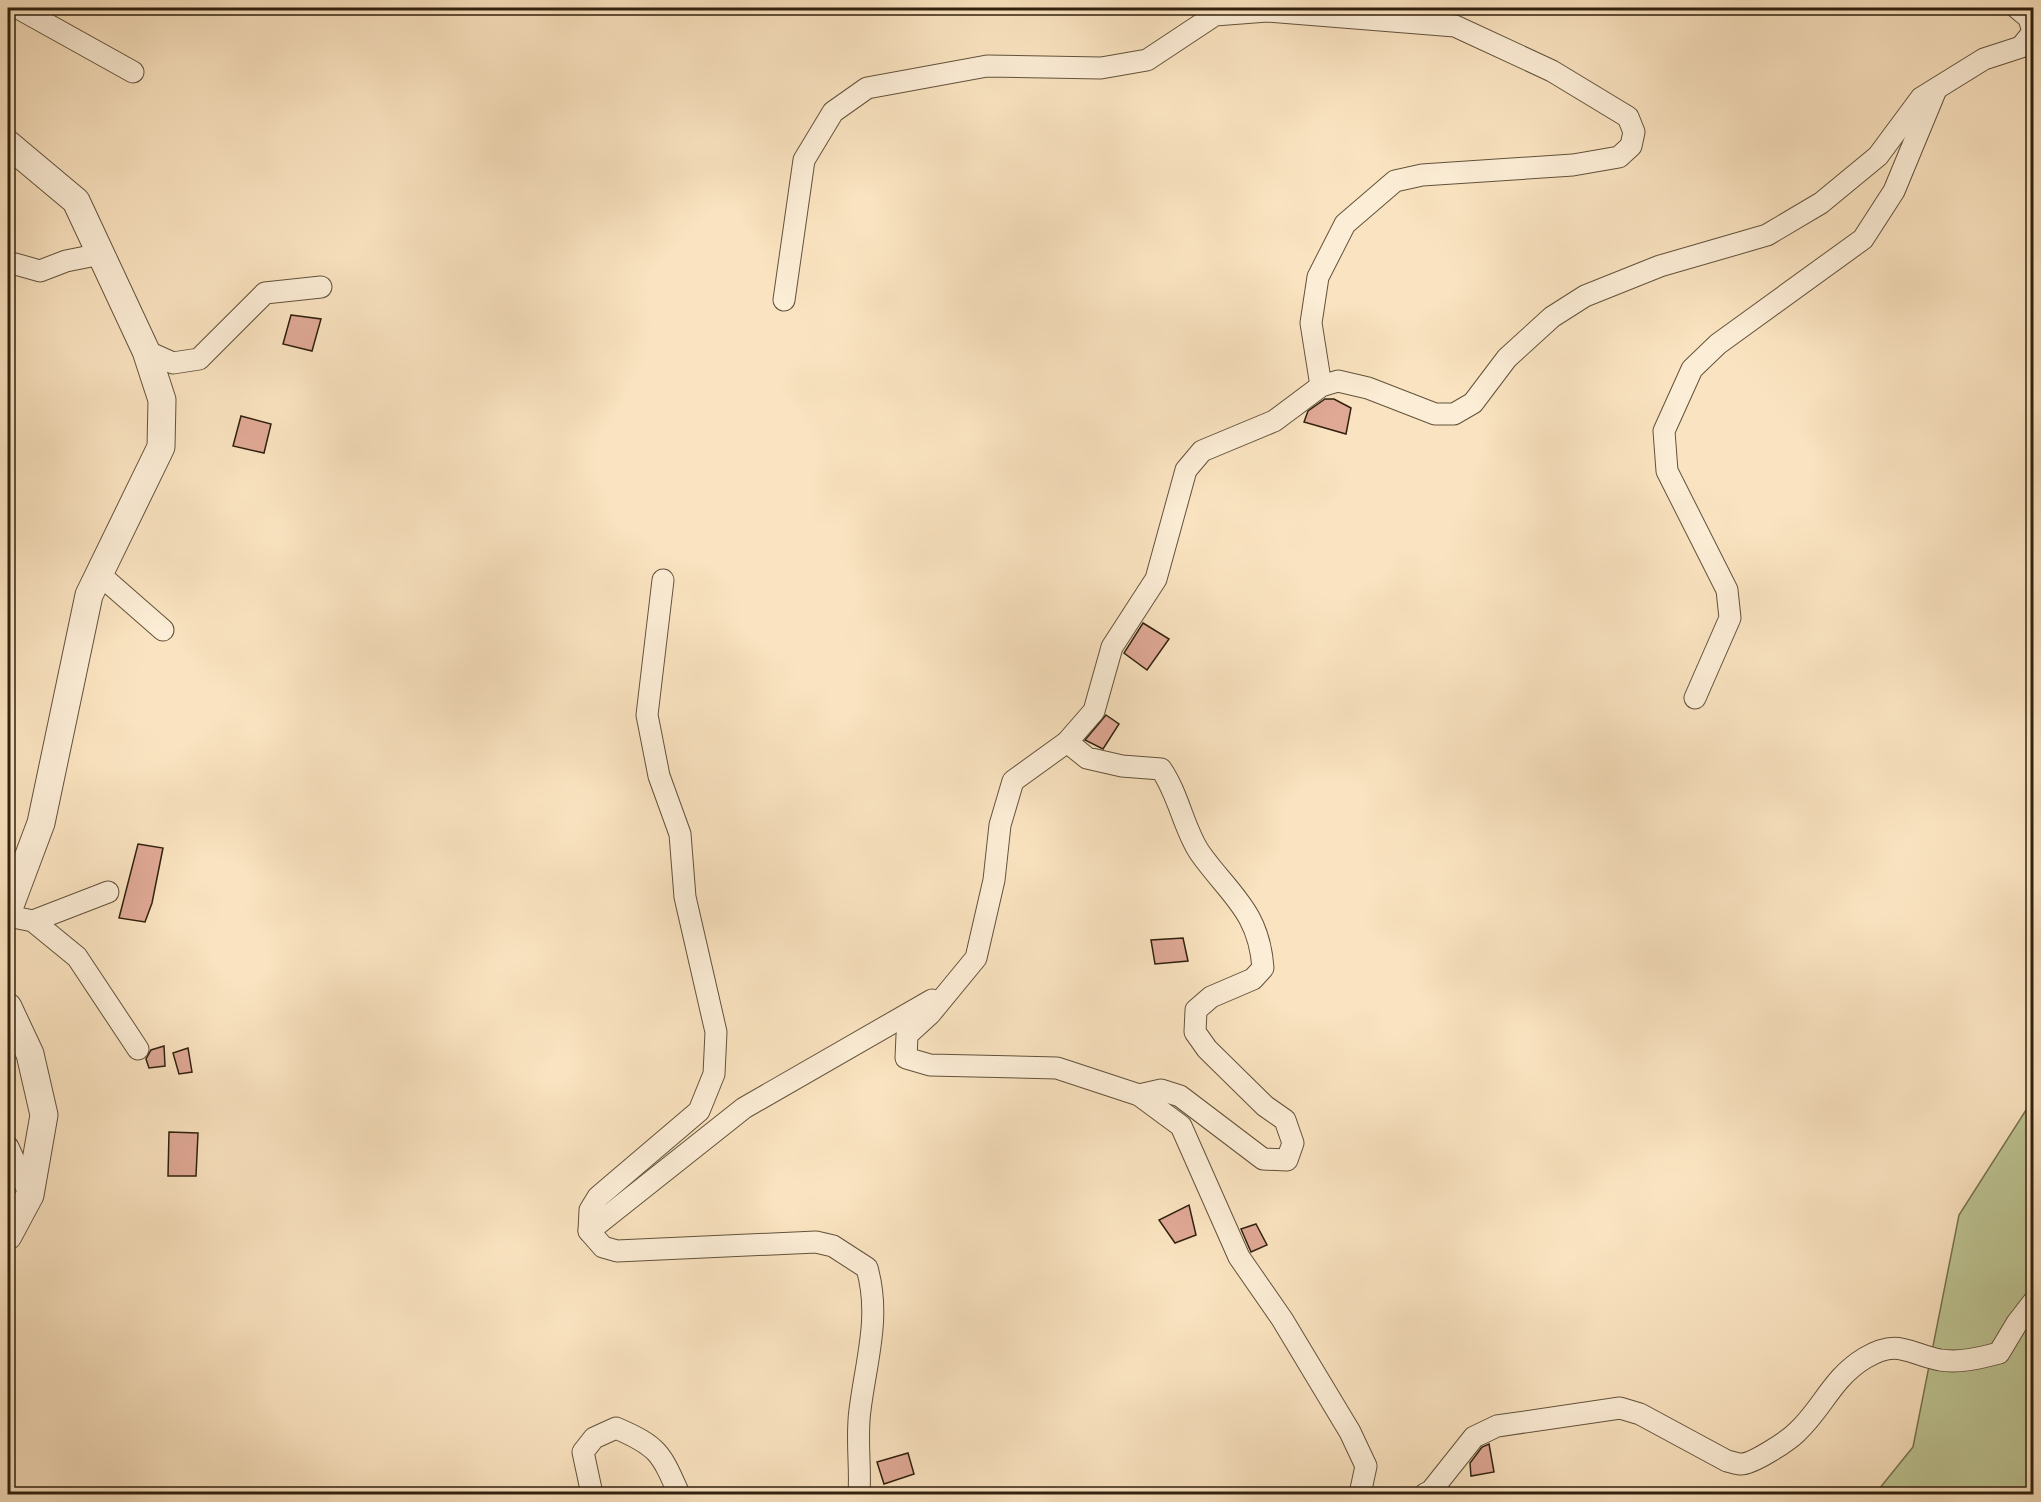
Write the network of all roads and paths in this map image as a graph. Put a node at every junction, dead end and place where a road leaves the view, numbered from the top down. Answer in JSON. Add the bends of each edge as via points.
{"nodes":[{"id":1,"x":18,"y":8,"type":"edge"},
{"id":2,"x":2017,"y":8,"type":"edge"},
{"id":3,"x":2033,"y":32,"type":"edge"},
{"id":4,"x":133,"y":72,"type":"dead end"},
{"id":5,"x":1936,"y":89,"type":"junction"},
{"id":6,"x":8,"y":144,"type":"edge"},
{"id":7,"x":101,"y":254,"type":"junction"},
{"id":8,"x":8,"y":262,"type":"edge"},
{"id":9,"x":321,"y":287,"type":"dead end"},
{"id":10,"x":784,"y":300,"type":"dead end"},
{"id":11,"x":146,"y":351,"type":"junction"},
{"id":12,"x":1321,"y":386,"type":"junction"},
{"id":13,"x":99,"y":574,"type":"junction"},
{"id":14,"x":663,"y":580,"type":"dead end"},
{"id":15,"x":163,"y":630,"type":"dead end"},
{"id":16,"x":1695,"y":698,"type":"dead end"},
{"id":17,"x":1067,"y":742,"type":"junction"},
{"id":18,"x":108,"y":892,"type":"dead end"},
{"id":19,"x":8,"y":911,"type":"edge"},
{"id":20,"x":8,"y":916,"type":"edge"},
{"id":21,"x":33,"y":921,"type":"junction"},
{"id":22,"x":951,"y":989,"type":"junction"},
{"id":23,"x":8,"y":1006,"type":"edge"},
{"id":24,"x":138,"y":1049,"type":"dead end"},
{"id":25,"x":1139,"y":1095,"type":"junction"},
{"id":26,"x":8,"y":1147,"type":"edge"},
{"id":27,"x":30,"y":1195,"type":"junction"},
{"id":28,"x":589,"y":1231,"type":"junction"},
{"id":29,"x":8,"y":1236,"type":"edge"},
{"id":30,"x":2034,"y":1301,"type":"edge"},
{"id":31,"x":592,"y":1494,"type":"edge"},
{"id":32,"x":679,"y":1494,"type":"edge"},
{"id":33,"x":859,"y":1494,"type":"edge"},
{"id":34,"x":1360,"y":1494,"type":"edge"},
{"id":35,"x":1425,"y":1494,"type":"edge"}],
"edges":[{"from":1,"to":4,"type":"street"},
{"from":2,"to":3,"type":"street","via":[[2029,18]]},
{"from":3,"to":5,"type":"street","via":[[2020,47],[1984,59]]},
{"from":5,"to":12,"type":"street","via":[[1921,98],[1878,156],[1821,202],[1767,235],[1660,266],[1585,296],[1544,324],[1507,358],[1473,403],[1454,414],[1435,414],[1368,388],[1338,381]]},
{"from":5,"to":16,"type":"street","via":[[1894,191],[1863,238],[1718,344],[1692,369],[1664,431],[1666,471],[1727,590],[1730,618]]},
{"from":6,"to":7,"type":"street","via":[[76,201]]},
{"from":7,"to":8,"type":"street","via":[[40,271]]},
{"from":7,"to":11,"type":"street"},
{"from":9,"to":11,"type":"street","via":[[265,293],[199,359],[173,363]]},
{"from":10,"to":12,"type":"street","via":[[804,160],[833,112],[867,88],[987,66],[1101,68],[1148,60],[1215,15],[1267,11],[1455,26],[1552,71],[1629,117],[1634,132],[1631,146],[1619,157],[1573,165],[1422,175],[1395,181],[1345,224],[1316,288],[1311,323]]},
{"from":11,"to":13,"type":"street","via":[[162,400],[161,447]]},
{"from":12,"to":17,"type":"street","via":[[1274,421],[1202,451],[1186,470],[1156,579],[1112,646],[1094,711]]},
{"from":13,"to":15,"type":"street"},
{"from":13,"to":19,"type":"street","via":[[89,595],[41,823]]},
{"from":14,"to":28,"type":"street","via":[[647,715],[659,776],[680,834],[685,897],[716,1032],[714,1074],[699,1111],[598,1197],[590,1210]]},
{"from":17,"to":22,"type":"street","via":[[1013,781],[1000,825],[976,958]]},
{"from":17,"to":25,"type":"street","via":[[1087,758],[1161,769],[1173,786],[1199,851],[1250,915],[1262,950],[1263,968],[1253,979],[1211,997],[1196,1010],[1195,1032],[1257,1098],[1285,1120],[1293,1143],[1287,1160],[1263,1159],[1180,1096],[1161,1090]]},
{"from":18,"to":21,"type":"street"},
{"from":20,"to":21,"type":"street"},
{"from":21,"to":24,"type":"street","via":[[77,957]]},
{"from":22,"to":25,"type":"street","via":[[907,1035],[906,1058],[930,1065],[1057,1068]]},
{"from":22,"to":28,"type":"street","via":[[744,1108]]},
{"from":23,"to":27,"type":"street","via":[[30,1054],[44,1115]]},
{"from":25,"to":34,"type":"street","via":[[1181,1126],[1239,1257],[1282,1319],[1350,1432],[1366,1466]]},
{"from":26,"to":27,"type":"street"},
{"from":27,"to":29,"type":"street"},
{"from":28,"to":33,"type":"street","via":[[603,1247],[617,1251],[816,1242],[833,1246],[867,1268],[874,1291],[874,1326],[859,1413]]},
{"from":30,"to":35,"type":"street","via":[[1999,1353],[1974,1360],[1940,1360],[1904,1347],[1884,1348],[1864,1359],[1838,1378],[1797,1433],[1742,1464],[1727,1461],[1640,1414],[1620,1408],[1497,1426],[1474,1437]]},
{"from":31,"to":32,"type":"street","via":[[584,1452],[594,1438],[616,1428],[647,1441],[663,1458]]}]}
